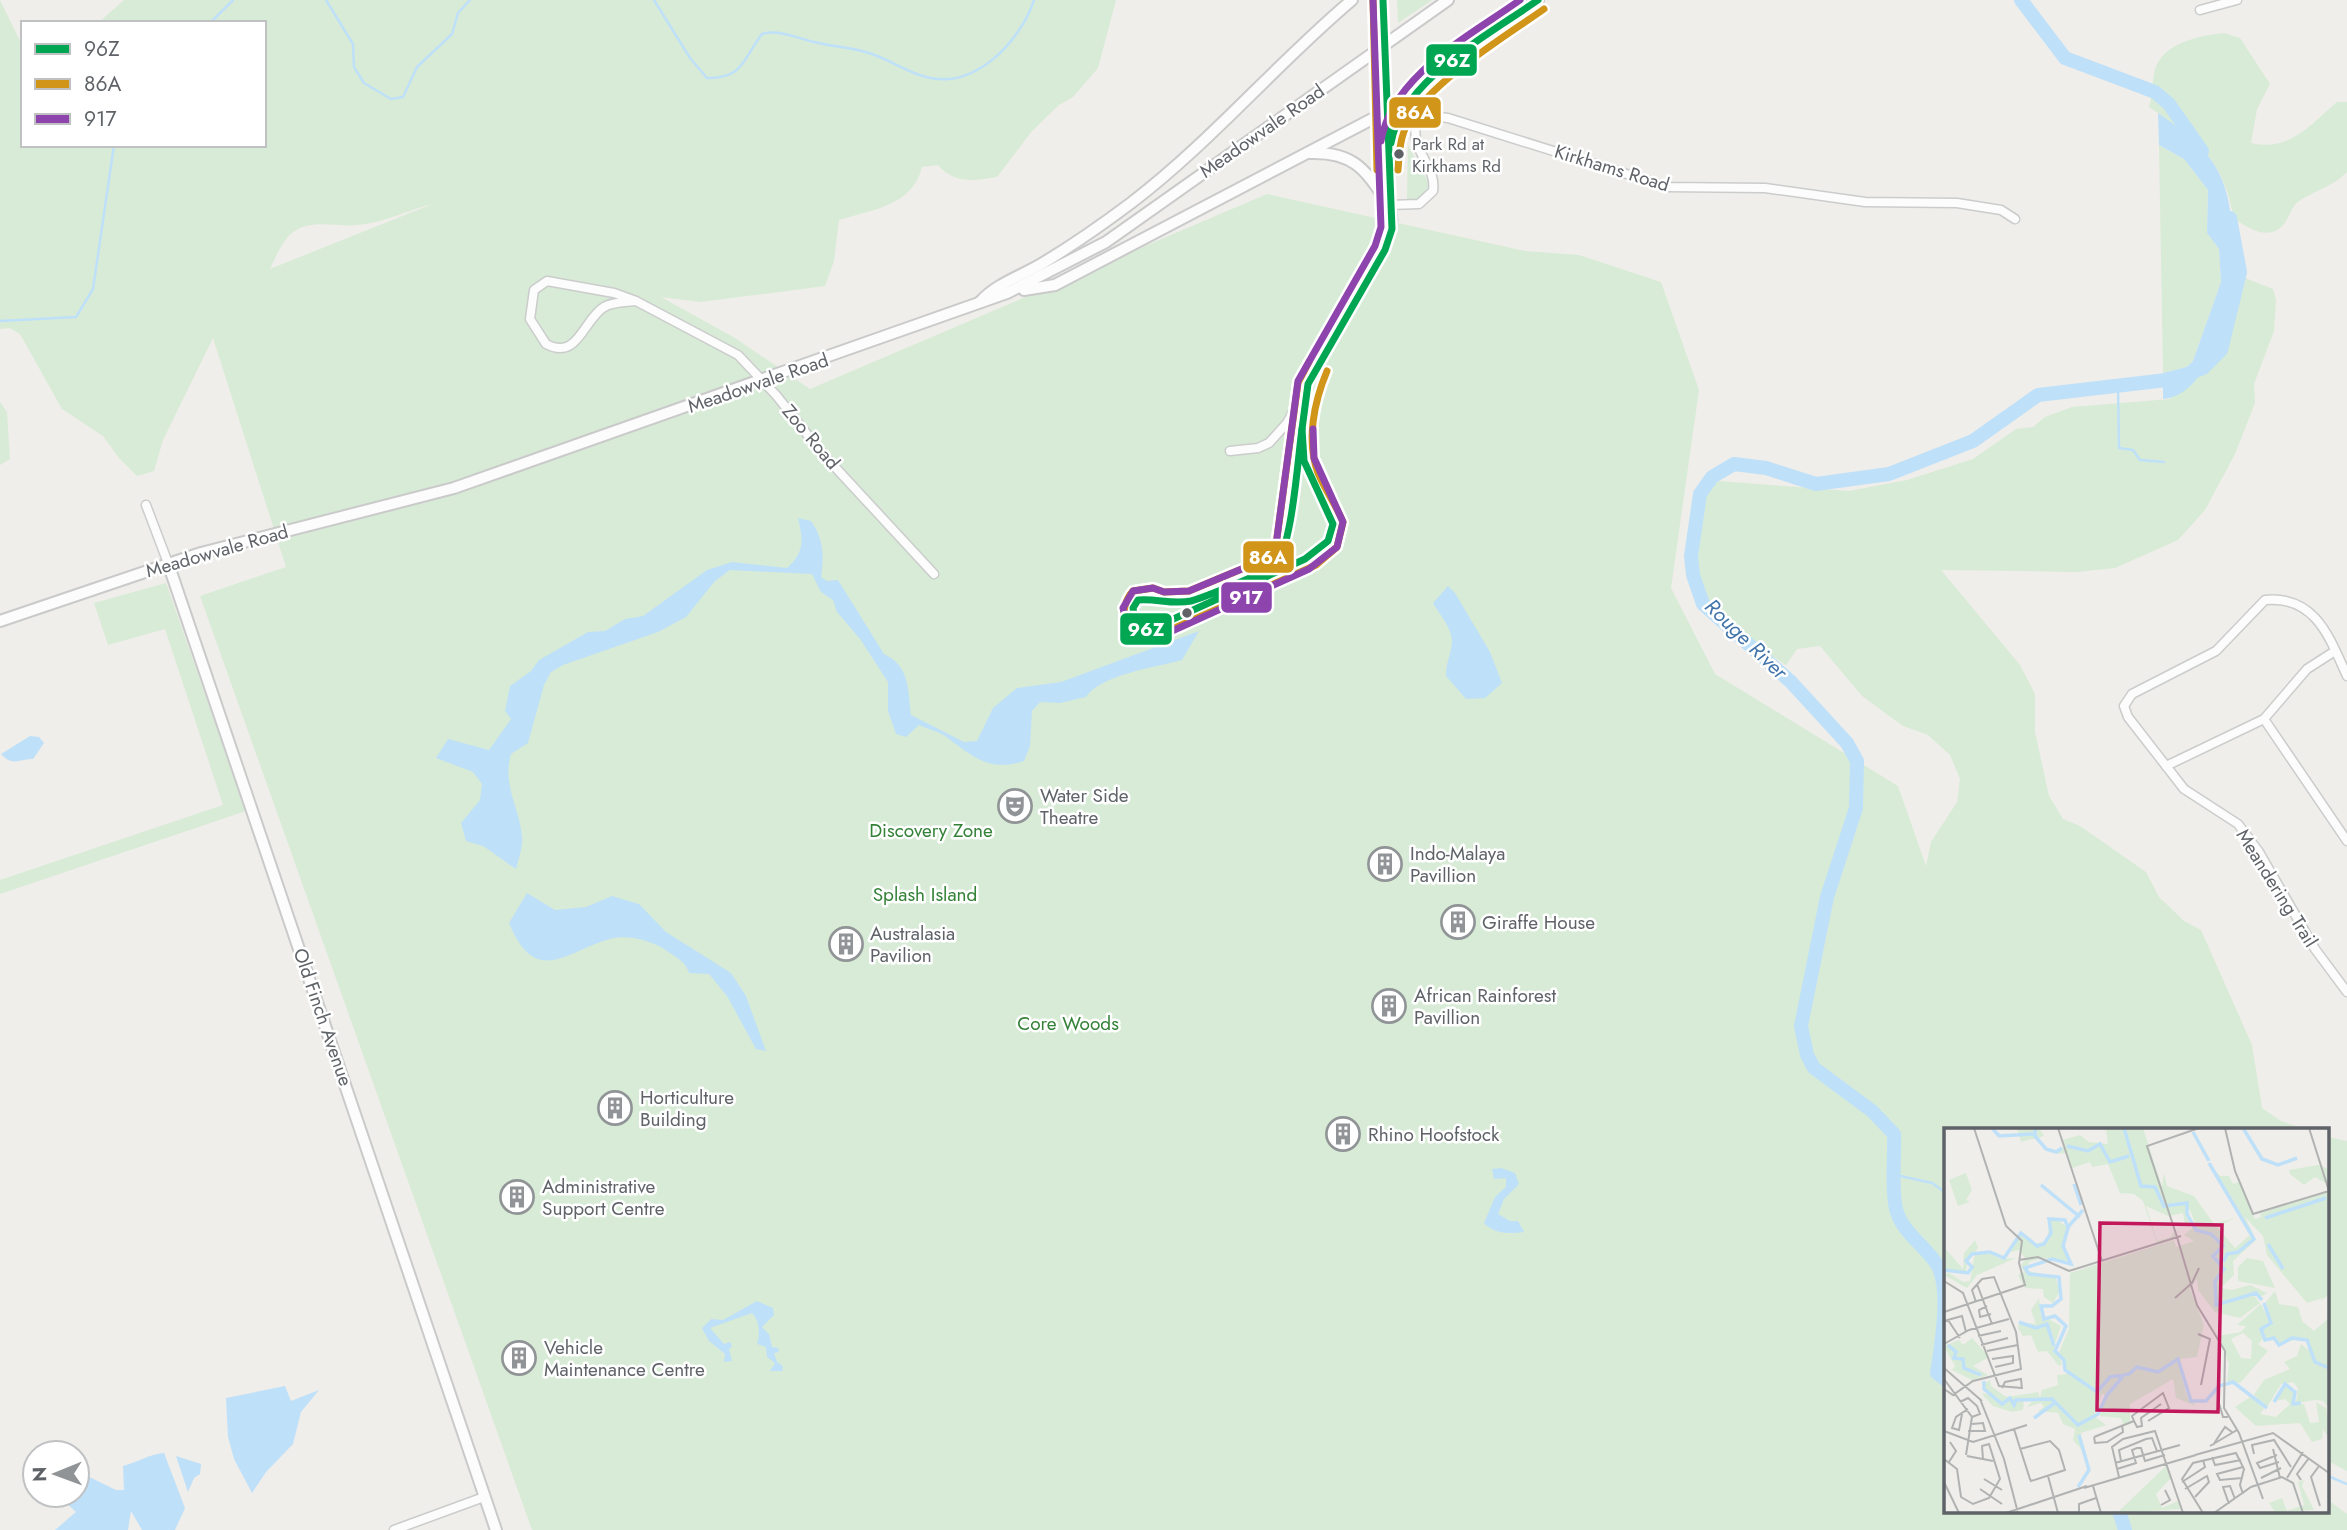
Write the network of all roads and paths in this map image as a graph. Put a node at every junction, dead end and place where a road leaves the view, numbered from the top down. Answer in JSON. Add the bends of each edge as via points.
{"nodes":[{"id":1,"x":1352,"y":0,"type":"edge"},
{"id":2,"x":1383,"y":0,"type":"edge"},
{"id":3,"x":1448,"y":0,"type":"edge"},
{"id":4,"x":1538,"y":0,"type":"edge"},
{"id":5,"x":2237,"y":0,"type":"edge"},
{"id":6,"x":2200,"y":10,"type":"dead end"},
{"id":7,"x":1454,"y":63,"type":"junction"},
{"id":8,"x":1385,"y":111,"type":"junction"},
{"id":9,"x":1303,"y":154,"type":"junction"},
{"id":10,"x":1387,"y":171,"type":"junction"},
{"id":11,"x":1389,"y":205,"type":"junction"},
{"id":12,"x":2015,"y":219,"type":"dead end"},
{"id":13,"x":1007,"y":293,"type":"junction"},
{"id":14,"x":636,"y":301,"type":"junction"},
{"id":15,"x":978,"y":304,"type":"junction"},
{"id":16,"x":763,"y":381,"type":"junction"},
{"id":17,"x":1230,"y":451,"type":"dead end"},
{"id":18,"x":146,"y":505,"type":"dead end"},
{"id":19,"x":168,"y":564,"type":"junction"},
{"id":20,"x":934,"y":574,"type":"dead end"},
{"id":21,"x":0,"y":621,"type":"edge"},
{"id":22,"x":2335,"y":651,"type":"junction"},
{"id":23,"x":2347,"y":676,"type":"edge"},
{"id":24,"x":2264,"y":719,"type":"junction"},
{"id":25,"x":2166,"y":766,"type":"junction"},
{"id":26,"x":2347,"y":841,"type":"edge"},
{"id":27,"x":2347,"y":992,"type":"edge"},
{"id":28,"x":484,"y":1497,"type":"junction"},
{"id":29,"x":394,"y":1530,"type":"edge"},
{"id":30,"x":496,"y":1530,"type":"edge"}],
"edges":[{"from":1,"to":15,"type":"main road","via":[[1304,40],[1172,170],[1042,264],[993,288]]},
{"from":2,"to":8,"type":"street","bridge":true},
{"from":3,"to":13,"type":"main road","name":"Meadowvale Road","via":[[1106,242]]},
{"from":4,"to":7,"type":"main road"},
{"from":5,"to":6,"type":"street"},
{"from":7,"to":8,"type":"main road"},
{"from":7,"to":10,"type":"main road","via":[[1399,116]]},
{"from":8,"to":9,"type":"main road"},
{"from":8,"to":10,"type":"street"},
{"from":9,"to":11,"type":"main road","via":[[1332,154],[1360,164]]},
{"from":9,"to":13,"type":"main road","via":[[1055,285]]},
{"from":10,"to":11,"type":"street"},
{"from":11,"to":12,"type":"street","name":"Kirkhams Road","via":[[1419,204],[1433,191],[1431,172],[1414,134],[1416,126],[1432,116],[1668,187],[1765,188],[1865,202],[1956,203],[2001,210]]},
{"from":11,"to":17,"type":"street","via":[[1382,216],[1375,269],[1287,423],[1269,443]]},
{"from":13,"to":15,"type":"main road","name":"Meadowvale Road"},
{"from":14,"to":14,"type":"street","name":"Zoo Road","via":[[547,281],[534,290],[530,319],[546,344],[566,348],[580,339],[595,314],[607,305]]},
{"from":14,"to":16,"type":"street","name":"Zoo Road","via":[[729,349]]},
{"from":15,"to":16,"type":"main road","name":"Meadowvale Road"},
{"from":16,"to":19,"type":"main road","name":"Meadowvale Road","via":[[454,488]]},
{"from":16,"to":20,"type":"street","name":"Zoo Road","via":[[822,453]]},
{"from":18,"to":19,"type":"street","name":"Old Finch Avenue"},
{"from":19,"to":21,"type":"main road","name":"Meadowvale Road"},
{"from":19,"to":28,"type":"main road","name":"Old Finch Avenue"},
{"from":22,"to":23,"type":"street","name":"Meandering Trail"},
{"from":22,"to":24,"type":"street","via":[[2307,669]]},
{"from":22,"to":25,"type":"street","name":"Meandering Trail","via":[[2315,615],[2265,600],[2216,651],[2127,698],[2128,717]]},
{"from":24,"to":25,"type":"street"},
{"from":24,"to":26,"type":"street"},
{"from":25,"to":27,"type":"street","name":"Meandering Trail","via":[[2184,789],[2238,824]]},
{"from":28,"to":29,"type":"street"},
{"from":28,"to":30,"type":"main road","name":"Old Finch Avenue"}]}
